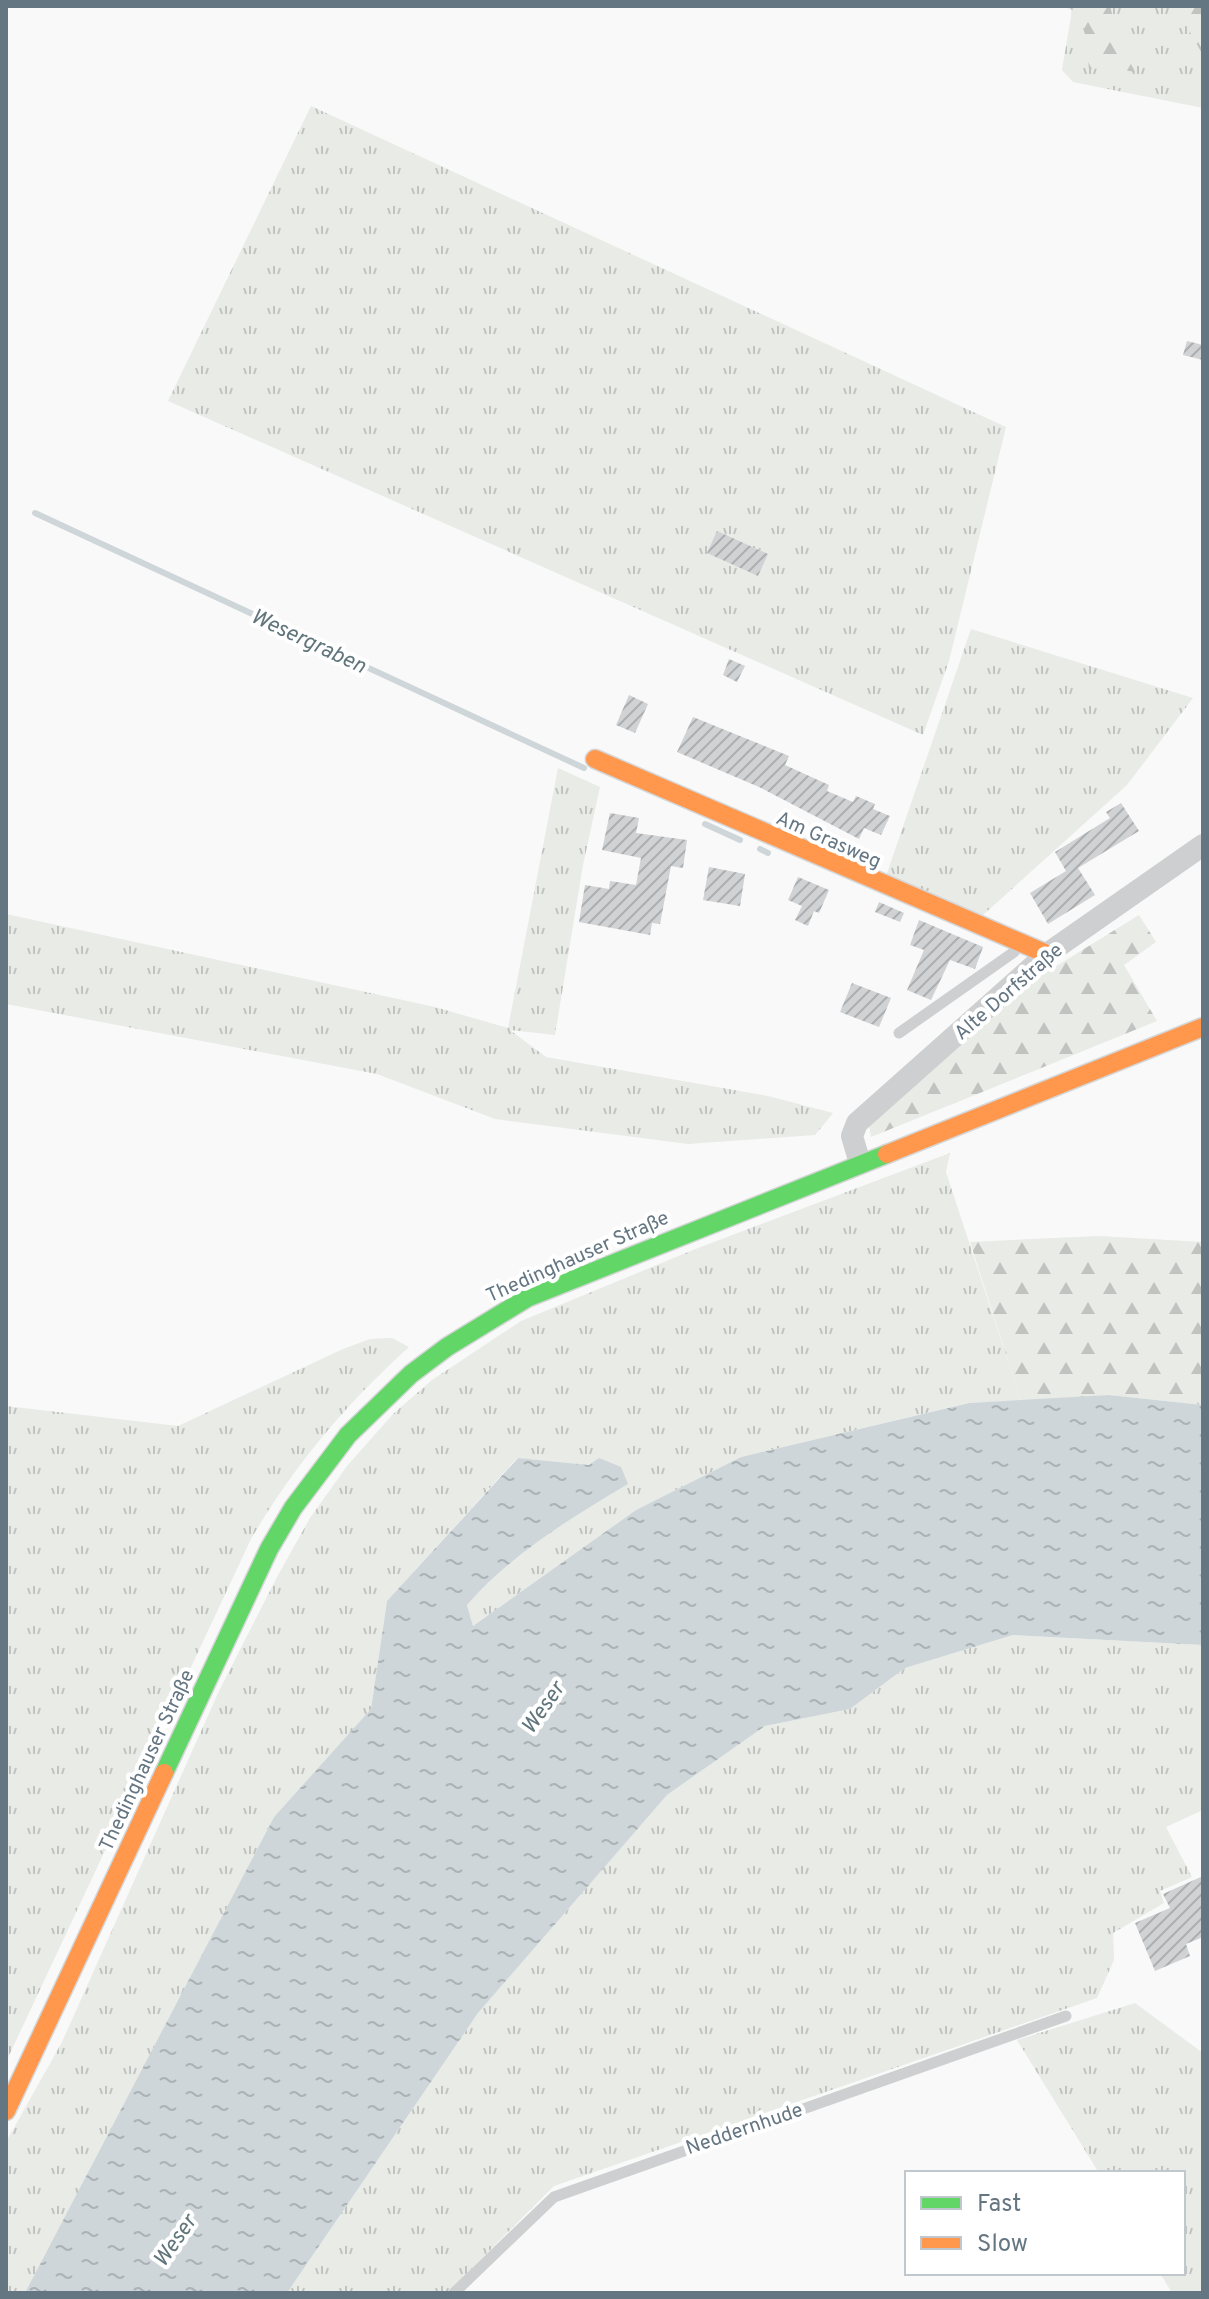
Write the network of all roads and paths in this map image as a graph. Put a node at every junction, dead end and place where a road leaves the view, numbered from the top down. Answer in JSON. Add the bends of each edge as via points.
{"nodes":[{"id":1,"x":595,"y":759,"type":"dead end"},
{"id":2,"x":1203,"y":845,"type":"edge"},
{"id":3,"x":1019,"y":943,"type":"junction"},
{"id":4,"x":1047,"y":954,"type":"junction"},
{"id":5,"x":1203,"y":1027,"type":"edge"},
{"id":6,"x":899,"y":1033,"type":"dead end"},
{"id":7,"x":860,"y":1163,"type":"junction"},
{"id":8,"x":1066,"y":2016,"type":"dead end"},
{"id":9,"x":6,"y":2111,"type":"edge"},
{"id":10,"x":454,"y":2293,"type":"edge"}],
"edges":[{"from":1,"to":3,"type":"main road","name":"Am Grasweg"},
{"from":2,"to":4,"type":"street","name":"Alte Dorfstraße"},
{"from":3,"to":4,"type":"main road","name":"Am Grasweg"},
{"from":3,"to":6,"type":"lane","via":[[1014,952]]},
{"from":4,"to":7,"type":"street","name":"Alte Dorfstraße","via":[[857,1123],[852,1136]]},
{"from":5,"to":7,"type":"main road","name":"Thedinghauser Straße"},
{"from":7,"to":9,"type":"main road","name":"Thedinghauser Straße","via":[[527,1298],[425,1360],[364,1414],[313,1476],[269,1549]]},
{"from":8,"to":10,"type":"lane","name":"Neddernhude","via":[[554,2197]]}]}
